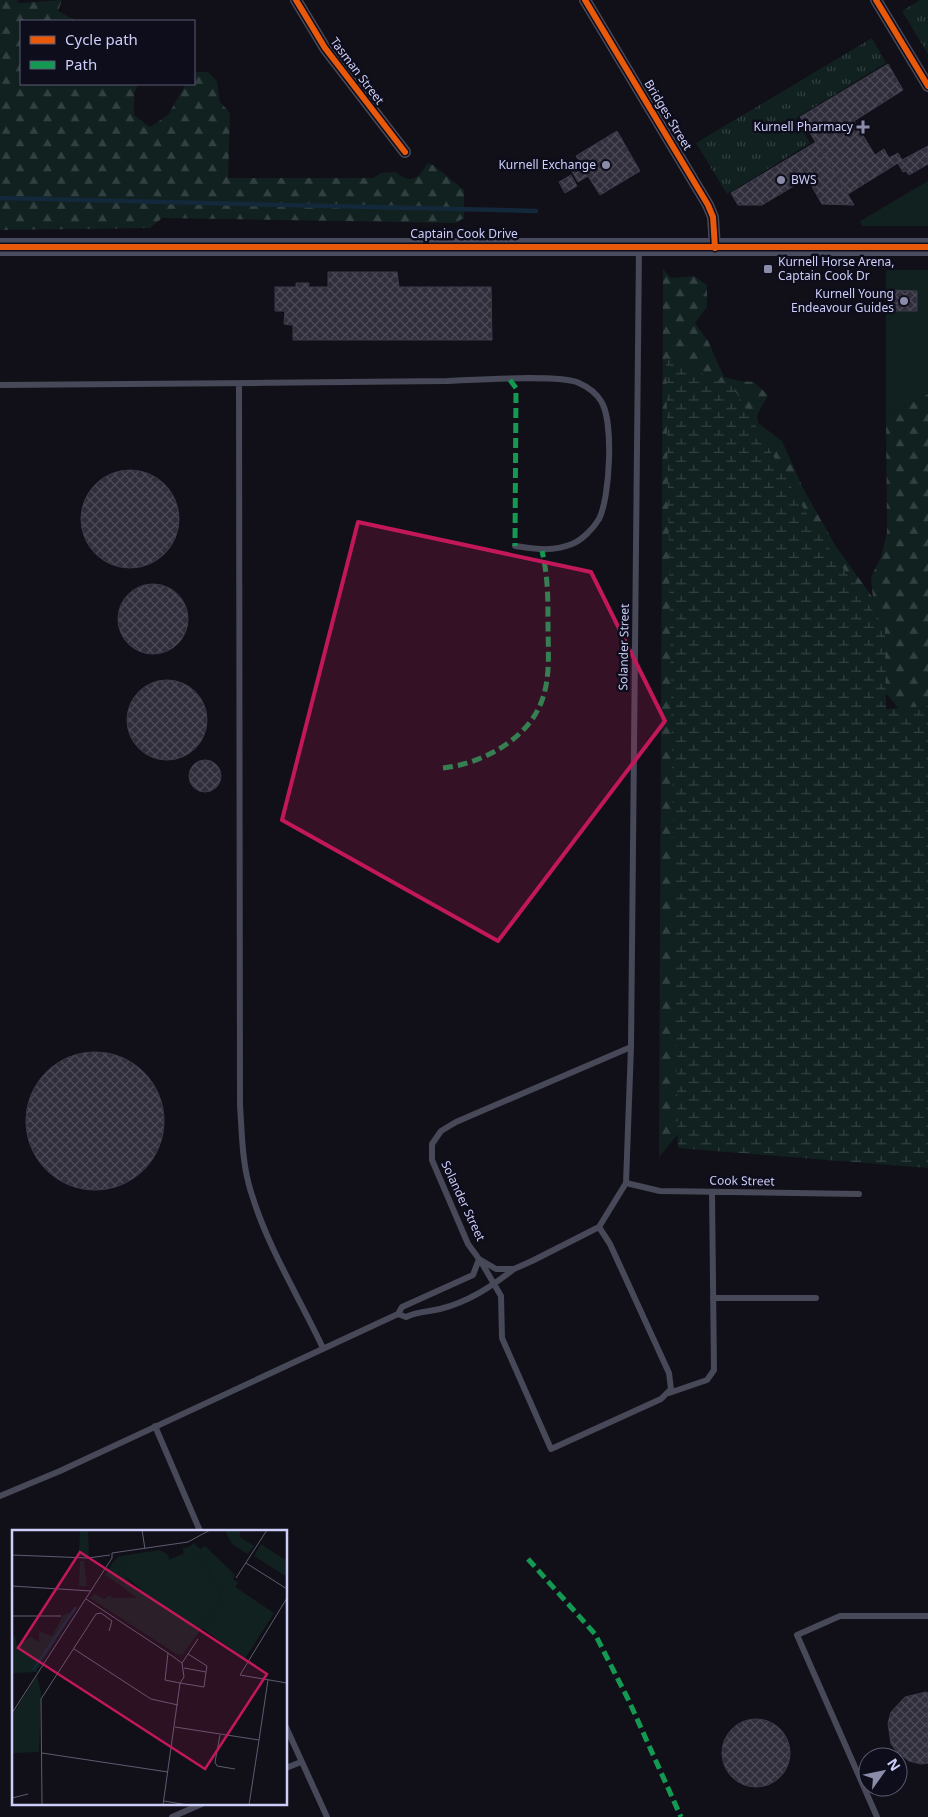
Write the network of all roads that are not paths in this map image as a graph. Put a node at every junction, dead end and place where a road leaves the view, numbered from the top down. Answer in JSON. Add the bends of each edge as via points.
{"nodes":[{"id":1,"x":296,"y":0,"type":"edge"},
{"id":2,"x":585,"y":0,"type":"edge"},
{"id":3,"x":876,"y":0,"type":"edge"},
{"id":4,"x":928,"y":86,"type":"edge"},
{"id":5,"x":405,"y":152,"type":"dead end"},
{"id":6,"x":0,"y":247,"type":"edge"},
{"id":7,"x":639,"y":247,"type":"junction"},
{"id":8,"x":928,"y":247,"type":"edge"},
{"id":9,"x":715,"y":248,"type":"junction"},
{"id":10,"x":0,"y":385,"type":"edge"},
{"id":11,"x":239,"y":385,"type":"junction"},
{"id":12,"x":516,"y":546,"type":"dead end"},
{"id":13,"x":631,"y":1047,"type":"junction"},
{"id":14,"x":626,"y":1183,"type":"junction"},
{"id":15,"x":712,"y":1192,"type":"junction"},
{"id":16,"x":859,"y":1194,"type":"dead end"},
{"id":17,"x":599,"y":1227,"type":"junction"},
{"id":18,"x":479,"y":1259,"type":"junction"},
{"id":19,"x":514,"y":1269,"type":"junction"},
{"id":20,"x":494,"y":1285,"type":"junction"},
{"id":21,"x":713,"y":1298,"type":"junction"},
{"id":22,"x":816,"y":1298,"type":"dead end"},
{"id":23,"x":398,"y":1314,"type":"junction"},
{"id":24,"x":323,"y":1348,"type":"junction"},
{"id":25,"x":666,"y":1394,"type":"junction"},
{"id":26,"x":155,"y":1426,"type":"junction"},
{"id":27,"x":0,"y":1496,"type":"edge"},
{"id":28,"x":200,"y":1530,"type":"edge"},
{"id":29,"x":928,"y":1616,"type":"edge"},
{"id":30,"x":288,"y":1732,"type":"edge"},
{"id":31,"x":301,"y":1762,"type":"junction"},
{"id":32,"x":288,"y":1767,"type":"edge"},
{"id":33,"x":202,"y":1804,"type":"edge"},
{"id":34,"x":172,"y":1817,"type":"edge"},
{"id":35,"x":327,"y":1817,"type":"edge"},
{"id":36,"x":877,"y":1817,"type":"edge"}],
"edges":[{"from":1,"to":5,"type":"street","name":"Tasman Street","via":[[325,48]]},
{"from":2,"to":9,"type":"street","name":"Bridges Street","via":[[708,204],[713,217]]},
{"from":3,"to":4,"type":"street"},
{"from":6,"to":7,"type":"main road","name":"Captain Cook Drive"},
{"from":7,"to":9,"type":"main road","name":"Captain Cook Drive"},
{"from":7,"to":13,"type":"lane","name":"Solander Street"},
{"from":8,"to":9,"type":"main road","name":"Captain Cook Drive"},
{"from":10,"to":11,"type":"lane"},
{"from":11,"to":12,"type":"lane","via":[[564,380],[577,382],[591,390],[602,402],[608,431],[605,501],[599,519],[573,544],[542,551]]},
{"from":11,"to":24,"type":"lane","via":[[242,1135],[245,1168],[254,1200]]},
{"from":13,"to":14,"type":"lane","name":"Solander Street"},
{"from":13,"to":18,"type":"lane","name":"Solander Street","via":[[441,1131],[432,1144],[432,1160],[468,1244]]},
{"from":14,"to":15,"type":"lane","name":"Cook Street","via":[[660,1190]]},
{"from":14,"to":17,"type":"lane","name":"Solander Street"},
{"from":15,"to":16,"type":"lane","name":"Cook Street"},
{"from":15,"to":21,"type":"lane"},
{"from":17,"to":19,"type":"lane"},
{"from":17,"to":25,"type":"lane","via":[[610,1244],[669,1373],[671,1389]]},
{"from":18,"to":19,"type":"lane","name":"Solander Street","via":[[496,1270]]},
{"from":18,"to":20,"type":"lane"},
{"from":18,"to":23,"type":"lane","via":[[473,1274],[402,1307]]},
{"from":19,"to":20,"type":"lane"},
{"from":20,"to":23,"type":"lane","via":[[438,1310],[418,1311],[406,1317]]},
{"from":20,"to":25,"type":"lane","via":[[501,1296],[502,1338],[552,1449]]},
{"from":21,"to":22,"type":"lane"},
{"from":21,"to":25,"type":"lane","via":[[714,1370],[707,1380]]},
{"from":23,"to":24,"type":"lane"},
{"from":24,"to":26,"type":"lane"},
{"from":26,"to":27,"type":"lane"},
{"from":26,"to":28,"type":"lane"},
{"from":29,"to":36,"type":"lane","via":[[840,1616],[797,1635]]},
{"from":30,"to":31,"type":"lane"},
{"from":31,"to":32,"type":"lane"},
{"from":31,"to":35,"type":"lane"},
{"from":33,"to":34,"type":"lane"}]}
